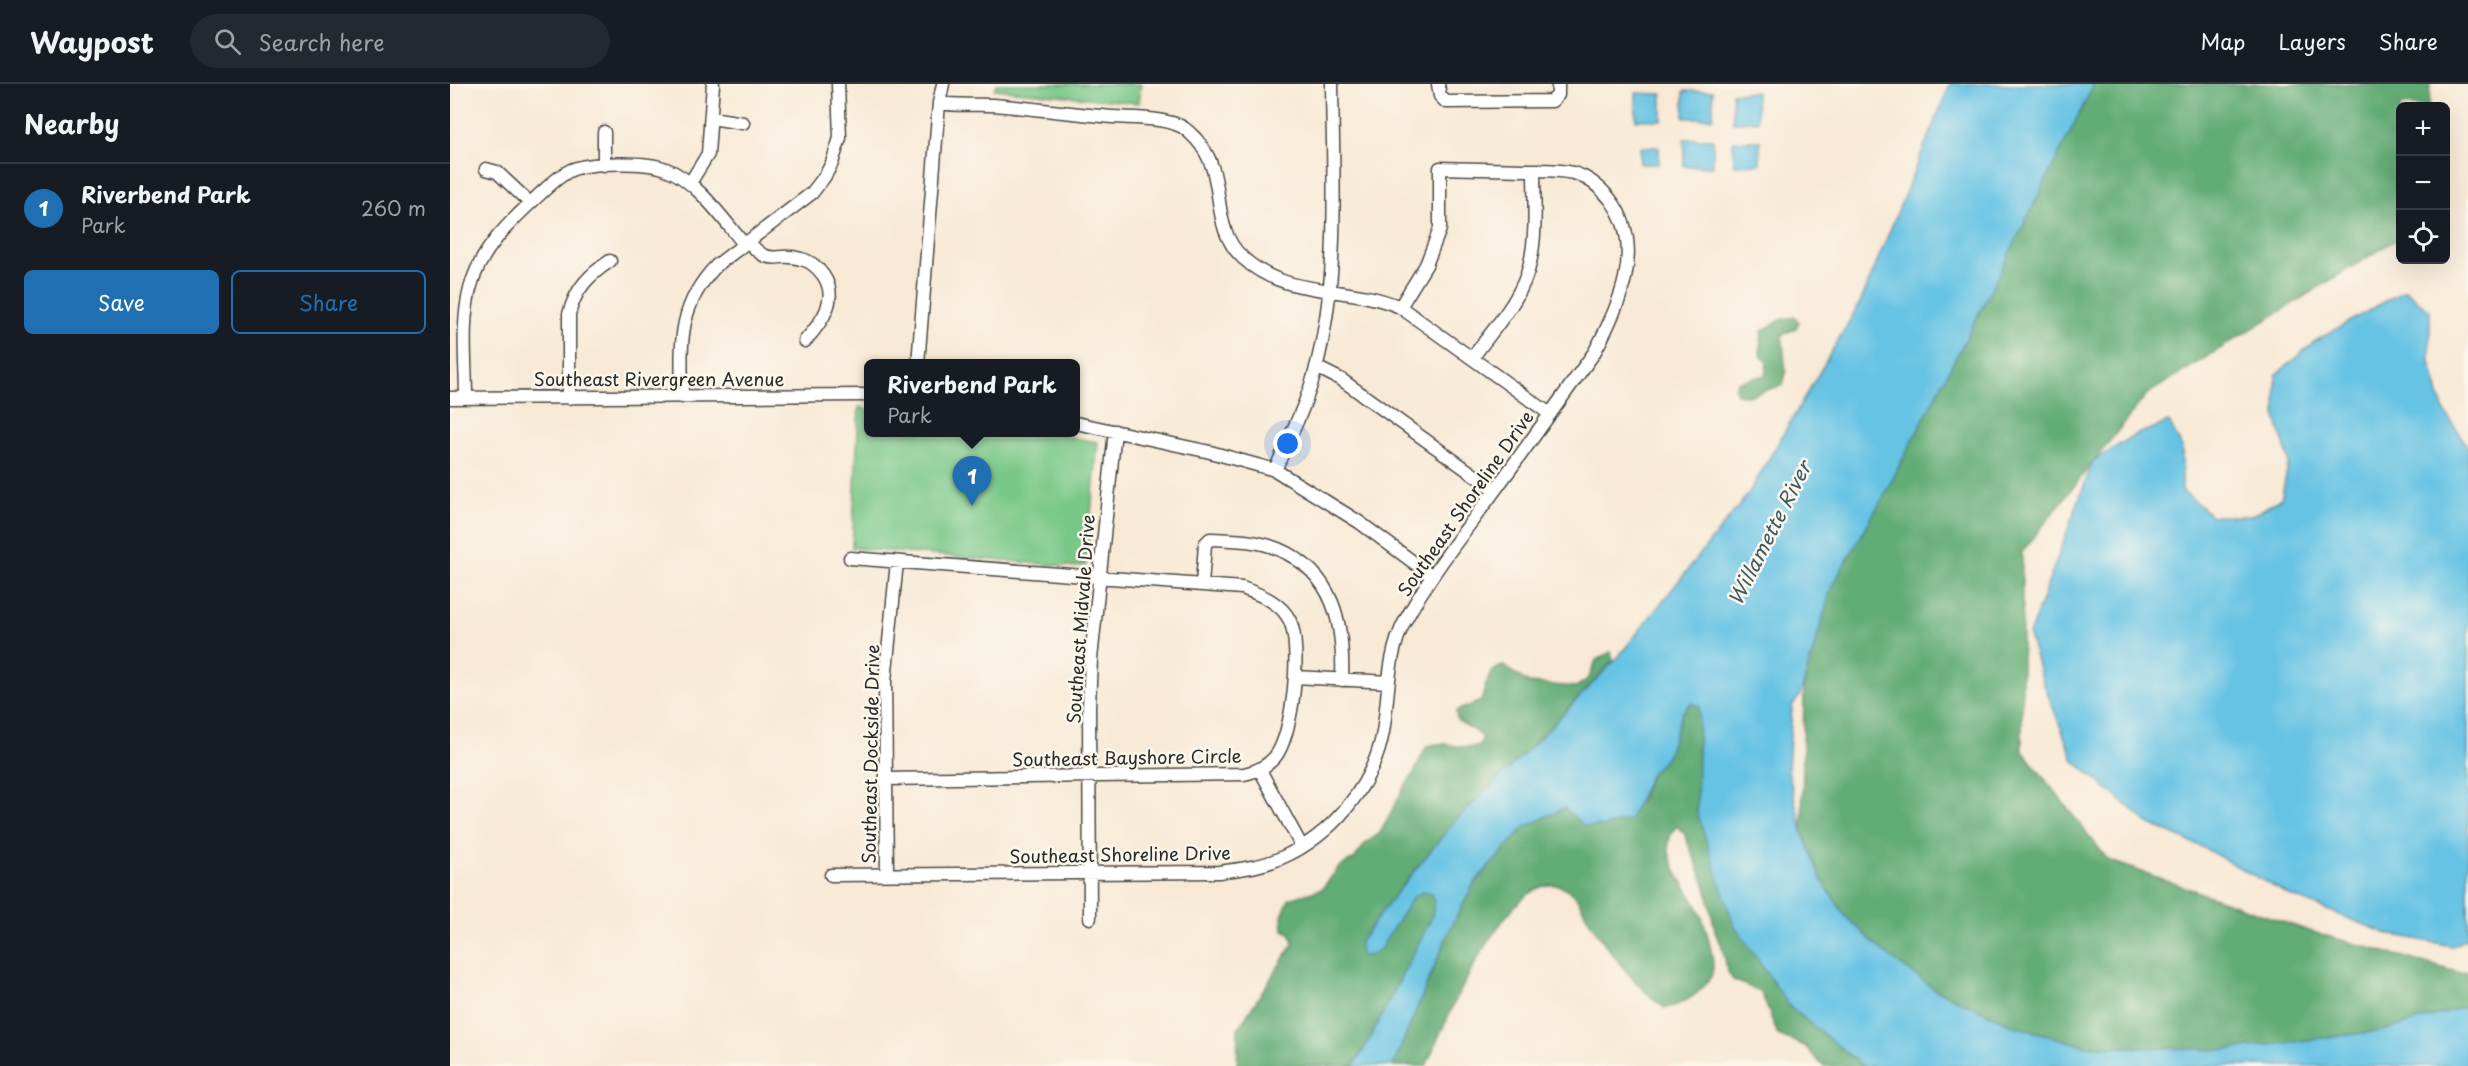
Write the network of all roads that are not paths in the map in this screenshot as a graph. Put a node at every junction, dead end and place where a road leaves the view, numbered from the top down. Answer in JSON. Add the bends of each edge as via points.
{"nodes":[{"id":1,"x":712,"y":84,"type":"edge"},
{"id":2,"x":838,"y":84,"type":"edge"},
{"id":3,"x":943,"y":84,"type":"edge"},
{"id":4,"x":1332,"y":84,"type":"edge"},
{"id":5,"x":1438,"y":84,"type":"edge"},
{"id":6,"x":1558,"y":84,"type":"edge"},
{"id":7,"x":939,"y":103,"type":"junction"},
{"id":8,"x":711,"y":118,"type":"junction"},
{"id":9,"x":743,"y":123,"type":"dead end"},
{"id":10,"x":604,"y":132,"type":"dead end"},
{"id":11,"x":604,"y":165,"type":"junction"},
{"id":12,"x":486,"y":169,"type":"dead end"},
{"id":13,"x":1534,"y":170,"type":"junction"},
{"id":14,"x":690,"y":183,"type":"junction"},
{"id":15,"x":530,"y":203,"type":"junction"},
{"id":16,"x":746,"y":242,"type":"junction"},
{"id":17,"x":610,"y":261,"type":"dead end"},
{"id":18,"x":1330,"y":291,"type":"junction"},
{"id":19,"x":1400,"y":307,"type":"junction"},
{"id":20,"x":805,"y":341,"type":"dead end"},
{"id":21,"x":1473,"y":357,"type":"junction"},
{"id":22,"x":918,"y":359,"type":"edge"},
{"id":23,"x":1316,"y":367,"type":"junction"},
{"id":24,"x":864,"y":395,"type":"edge"},
{"id":25,"x":682,"y":397,"type":"junction"},
{"id":26,"x":450,"y":398,"type":"edge"},
{"id":27,"x":466,"y":398,"type":"junction"},
{"id":28,"x":569,"y":398,"type":"junction"},
{"id":29,"x":1550,"y":414,"type":"junction"},
{"id":30,"x":1080,"y":424,"type":"edge"},
{"id":31,"x":1115,"y":431,"type":"junction"},
{"id":32,"x":1275,"y":470,"type":"junction"},
{"id":33,"x":1495,"y":490,"type":"junction"},
{"id":34,"x":850,"y":558,"type":"dead end"},
{"id":35,"x":897,"y":562,"type":"junction"},
{"id":36,"x":1432,"y":576,"type":"junction"},
{"id":37,"x":1100,"y":577,"type":"junction"},
{"id":38,"x":1202,"y":585,"type":"junction"},
{"id":39,"x":1295,"y":677,"type":"junction"},
{"id":40,"x":1342,"y":680,"type":"junction"},
{"id":41,"x":1389,"y":682,"type":"junction"},
{"id":42,"x":1260,"y":770,"type":"junction"},
{"id":43,"x":1089,"y":776,"type":"junction"},
{"id":44,"x":885,"y":779,"type":"junction"},
{"id":45,"x":1302,"y":847,"type":"junction"},
{"id":46,"x":1090,"y":874,"type":"junction"},
{"id":47,"x":831,"y":875,"type":"dead end"},
{"id":48,"x":886,"y":875,"type":"junction"},
{"id":49,"x":1090,"y":918,"type":"dead end"}],
"edges":[{"from":1,"to":8,"type":"street"},
{"from":2,"to":16,"type":"street","via":[[840,138],[825,176],[812,193]]},
{"from":3,"to":7,"type":"street"},
{"from":4,"to":18,"type":"street","via":[[1334,214]]},
{"from":5,"to":6,"type":"street","via":[[1446,102],[1552,101],[1558,95]]},
{"from":7,"to":18,"type":"street","via":[[1178,125],[1198,141],[1212,162],[1222,223],[1241,257],[1278,280]]},
{"from":7,"to":22,"type":"street"},
{"from":8,"to":9,"type":"street"},
{"from":8,"to":14,"type":"street","via":[[708,154]]},
{"from":10,"to":11,"type":"street"},
{"from":11,"to":14,"type":"street","via":[[657,166]]},
{"from":11,"to":15,"type":"street","via":[[569,171]]},
{"from":12,"to":15,"type":"street","via":[[497,172]]},
{"from":13,"to":19,"type":"street","name":"Southeast Shoreline Drive","via":[[1440,168],[1440,229],[1426,265]]},
{"from":13,"to":21,"type":"street","via":[[1530,265],[1517,296]]},
{"from":13,"to":29,"type":"street","name":"Southeast Shoreline Drive","via":[[1574,173],[1593,182],[1619,211],[1628,248],[1621,293],[1610,324]]},
{"from":14,"to":16,"type":"street"},
{"from":15,"to":27,"type":"street","via":[[494,240],[475,273],[466,320]]},
{"from":16,"to":20,"type":"street","via":[[766,258],[803,259],[825,277],[830,293],[827,311]]},
{"from":16,"to":25,"type":"street","via":[[708,275],[686,312]]},
{"from":17,"to":28,"type":"street","via":[[584,282],[569,314]]},
{"from":18,"to":19,"type":"street","via":[[1372,296]]},
{"from":18,"to":23,"type":"street"},
{"from":19,"to":21,"type":"street"},
{"from":21,"to":29,"type":"street"},
{"from":23,"to":32,"type":"street","via":[[1307,398]]},
{"from":23,"to":33,"type":"street","via":[[1342,380]]},
{"from":24,"to":25,"type":"street","name":"Southeast Rivergreen Avenue"},
{"from":25,"to":28,"type":"street","name":"Southeast Rivergreen Avenue"},
{"from":26,"to":27,"type":"street","name":"Southeast Rivergreen Avenue"},
{"from":27,"to":28,"type":"street","name":"Southeast Rivergreen Avenue"},
{"from":29,"to":33,"type":"street","name":"Southeast Shoreline Drive"},
{"from":30,"to":31,"type":"street"},
{"from":31,"to":32,"type":"street"},
{"from":31,"to":37,"type":"street","name":"Southeast Midvale Drive"},
{"from":32,"to":36,"type":"street","via":[[1359,522]]},
{"from":33,"to":36,"type":"street","name":"Southeast Shoreline Drive"},
{"from":34,"to":35,"type":"street","name":"Southeast Bayshore Circle"},
{"from":35,"to":37,"type":"street","name":"Southeast Bayshore Circle"},
{"from":35,"to":44,"type":"street","name":"Southeast Dockside Drive","via":[[885,681]]},
{"from":36,"to":41,"type":"street","name":"Southeast Shoreline Drive","via":[[1397,637]]},
{"from":37,"to":38,"type":"street","name":"Southeast Bayshore Circle"},
{"from":37,"to":43,"type":"street","name":"Southeast Midvale Drive","via":[[1091,659]]},
{"from":38,"to":39,"type":"street","name":"Southeast Bayshore Circle","via":[[1242,588],[1278,605],[1290,620],[1295,635]]},
{"from":38,"to":40,"type":"street","via":[[1205,544],[1210,539],[1278,549],[1305,565],[1322,583],[1342,630]]},
{"from":39,"to":40,"type":"street"},
{"from":39,"to":42,"type":"street","name":"Southeast Bayshore Circle","via":[[1287,733],[1276,756]]},
{"from":40,"to":41,"type":"street"},
{"from":41,"to":45,"type":"street","name":"Southeast Shoreline Drive","via":[[1383,733],[1374,764],[1348,807]]},
{"from":42,"to":43,"type":"street","name":"Southeast Bayshore Circle","via":[[1244,774]]},
{"from":42,"to":45,"type":"street"},
{"from":43,"to":44,"type":"street","name":"Southeast Bayshore Circle"},
{"from":43,"to":46,"type":"street","name":"Southeast Midvale Drive"},
{"from":44,"to":48,"type":"street","name":"Southeast Dockside Drive"},
{"from":45,"to":46,"type":"street","name":"Southeast Shoreline Drive","via":[[1255,866],[1219,872]]},
{"from":46,"to":48,"type":"street","name":"Southeast Shoreline Drive"},
{"from":46,"to":49,"type":"street","name":"Southeast Midvale Drive"},
{"from":47,"to":48,"type":"street","name":"Southeast Shoreline Drive"}]}
